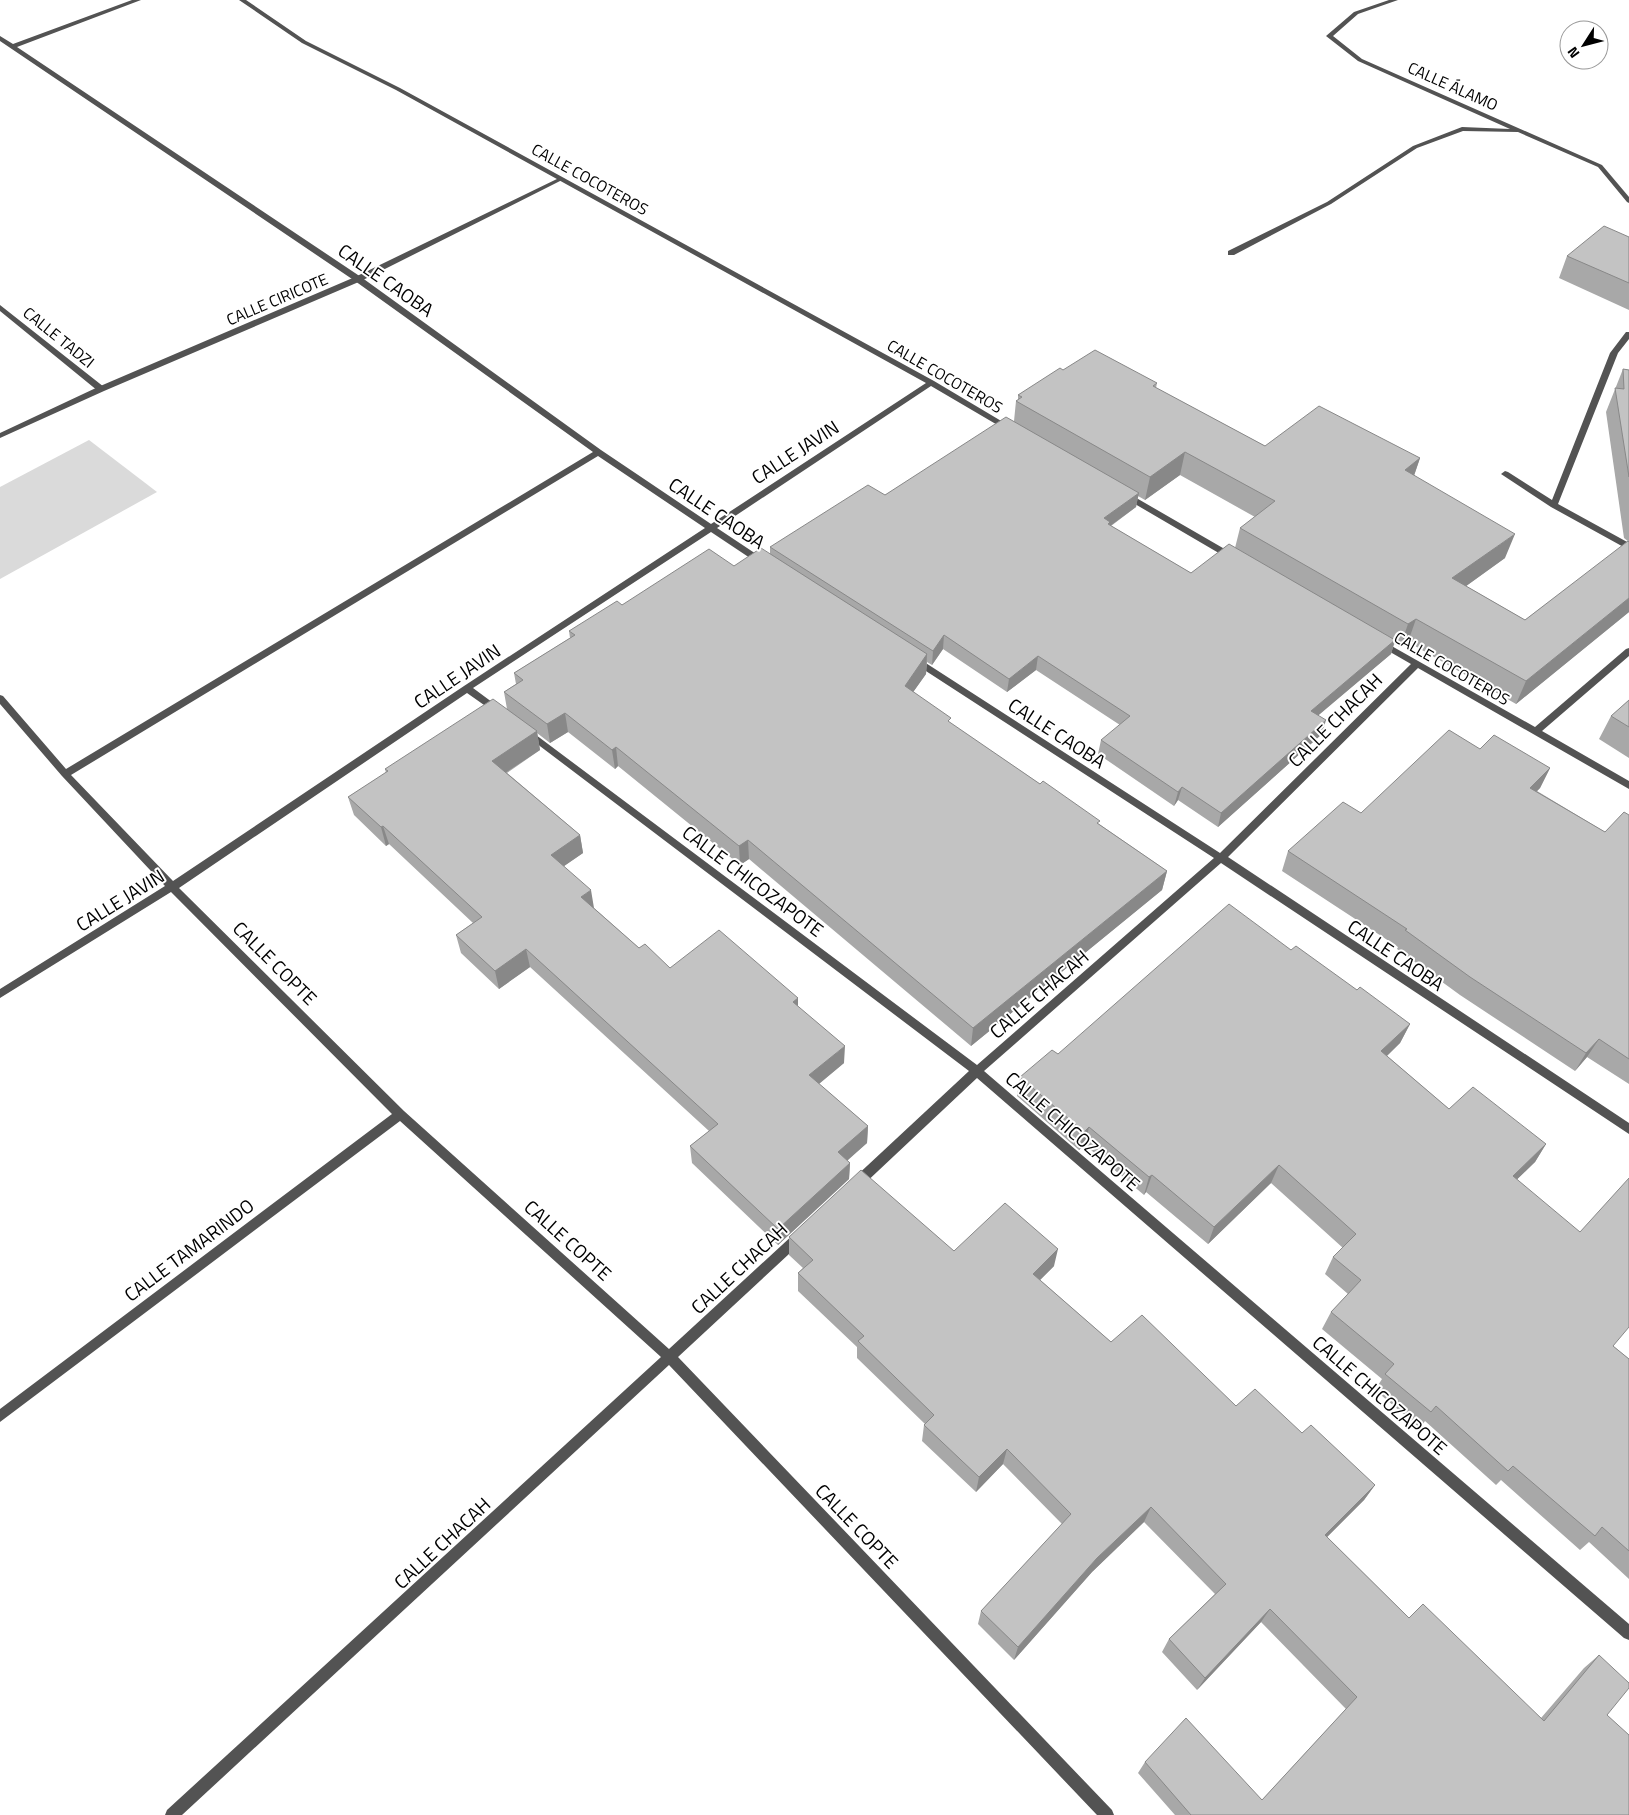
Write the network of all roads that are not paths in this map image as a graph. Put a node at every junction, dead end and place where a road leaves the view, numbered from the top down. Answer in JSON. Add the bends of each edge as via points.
{"nodes":[{"id":1,"x":138,"y":0,"type":"edge"},
{"id":2,"x":242,"y":0,"type":"edge"},
{"id":3,"x":1395,"y":0,"type":"edge"},
{"id":4,"x":0,"y":38,"type":"edge"},
{"id":5,"x":13,"y":46,"type":"junction"},
{"id":6,"x":1521,"y":131,"type":"junction"},
{"id":7,"x":561,"y":179,"type":"junction"},
{"id":8,"x":1629,"y":200,"type":"edge"},
{"id":9,"x":1231,"y":253,"type":"dead end"},
{"id":10,"x":358,"y":280,"type":"junction"},
{"id":11,"x":0,"y":307,"type":"edge"},
{"id":12,"x":1629,"y":334,"type":"edge"},
{"id":13,"x":931,"y":383,"type":"junction"},
{"id":14,"x":101,"y":389,"type":"junction"},
{"id":15,"x":1016,"y":432,"type":"edge"},
{"id":16,"x":0,"y":436,"type":"edge"},
{"id":17,"x":598,"y":452,"type":"junction"},
{"id":18,"x":1505,"y":474,"type":"dead end"},
{"id":19,"x":1118,"y":491,"type":"edge"},
{"id":20,"x":1554,"y":505,"type":"junction"},
{"id":21,"x":709,"y":528,"type":"junction"},
{"id":22,"x":1629,"y":547,"type":"edge"},
{"id":23,"x":1238,"y":560,"type":"edge"},
{"id":24,"x":768,"y":566,"type":"edge"},
{"id":25,"x":1374,"y":639,"type":"edge"},
{"id":26,"x":1629,"y":651,"type":"edge"},
{"id":27,"x":911,"y":658,"type":"edge"},
{"id":28,"x":1417,"y":664,"type":"junction"},
{"id":29,"x":467,"y":688,"type":"junction"},
{"id":30,"x":0,"y":698,"type":"edge"},
{"id":31,"x":507,"y":718,"type":"edge"},
{"id":32,"x":523,"y":730,"type":"edge"},
{"id":33,"x":1535,"y":732,"type":"junction"},
{"id":34,"x":66,"y":774,"type":"junction"},
{"id":35,"x":1629,"y":785,"type":"edge"},
{"id":36,"x":1221,"y":858,"type":"junction"},
{"id":37,"x":172,"y":887,"type":"junction"},
{"id":38,"x":0,"y":994,"type":"edge"},
{"id":39,"x":977,"y":1071,"type":"junction"},
{"id":40,"x":400,"y":1114,"type":"junction"},
{"id":41,"x":1629,"y":1128,"type":"edge"},
{"id":42,"x":845,"y":1194,"type":"edge"},
{"id":43,"x":808,"y":1228,"type":"edge"},
{"id":44,"x":670,"y":1357,"type":"junction"},
{"id":45,"x":0,"y":1416,"type":"edge"},
{"id":46,"x":1629,"y":1633,"type":"edge"},
{"id":47,"x":172,"y":1815,"type":"edge"},
{"id":48,"x":1107,"y":1815,"type":"edge"}],
"edges":[{"from":1,"to":5,"type":"street"},
{"from":2,"to":7,"type":"street","name":"CALLE COCOTEROS","via":[[304,42],[398,89]]},
{"from":3,"to":6,"type":"street","name":"CALLE ÁLAMO","via":[[1356,13],[1329,36],[1360,60]]},
{"from":4,"to":5,"type":"street","name":"CALLE CAOBA"},
{"from":5,"to":10,"type":"street","name":"CALLE CAOBA"},
{"from":6,"to":8,"type":"street","name":"CALLE ÁLAMO","via":[[1600,166]]},
{"from":6,"to":9,"type":"street","via":[[1462,129],[1415,147],[1329,203]]},
{"from":7,"to":10,"type":"street","name":"CALLE CIRICOTE"},
{"from":7,"to":13,"type":"street","name":"CALLE COCOTEROS"},
{"from":10,"to":14,"type":"street","name":"CALLE CIRICOTE"},
{"from":10,"to":17,"type":"street","name":"CALLE CAOBA"},
{"from":11,"to":14,"type":"street","name":"CALLE TADZI"},
{"from":12,"to":20,"type":"street","via":[[1614,353]]},
{"from":13,"to":15,"type":"street","name":"CALLE COCOTEROS"},
{"from":13,"to":21,"type":"street","name":"CALLE JAVIN"},
{"from":14,"to":16,"type":"street","name":"CALLE CIRICOTE"},
{"from":17,"to":21,"type":"street","name":"CALLE CAOBA"},
{"from":17,"to":34,"type":"street"},
{"from":18,"to":20,"type":"street"},
{"from":19,"to":23,"type":"street"},
{"from":20,"to":22,"type":"street"},
{"from":21,"to":24,"type":"street","name":"CALLE CAOBA"},
{"from":21,"to":29,"type":"street","name":"CALLE JAVIN"},
{"from":25,"to":28,"type":"street","name":"CALLE COCOTEROS"},
{"from":26,"to":33,"type":"street"},
{"from":27,"to":36,"type":"street","name":"CALLE CAOBA"},
{"from":28,"to":33,"type":"street","name":"CALLE COCOTEROS"},
{"from":28,"to":36,"type":"street","name":"CALLE CHACAH"},
{"from":29,"to":31,"type":"street"},
{"from":29,"to":37,"type":"street","name":"CALLE JAVIN"},
{"from":30,"to":34,"type":"street","name":"CALLE COPTE"},
{"from":32,"to":39,"type":"street","name":"CALLE CHICOZAPOTE"},
{"from":33,"to":35,"type":"street","name":"CALLE COCOTEROS"},
{"from":34,"to":37,"type":"street","name":"CALLE COPTE"},
{"from":36,"to":39,"type":"street","name":"CALLE CHACAH"},
{"from":36,"to":41,"type":"street","name":"CALLE CAOBA"},
{"from":37,"to":38,"type":"street","name":"CALLE JAVIN"},
{"from":37,"to":40,"type":"street","name":"CALLE COPTE"},
{"from":39,"to":42,"type":"street","name":"CALLE CHACAH"},
{"from":39,"to":46,"type":"street","name":"CALLE CHICOZAPOTE"},
{"from":40,"to":44,"type":"street","name":"CALLE COPTE"},
{"from":40,"to":45,"type":"street","name":"CALLE TAMARINDO"},
{"from":43,"to":44,"type":"street","name":"CALLE CHACAH"},
{"from":44,"to":47,"type":"street","name":"CALLE CHACAH"},
{"from":44,"to":48,"type":"street","name":"CALLE COPTE"}]}
